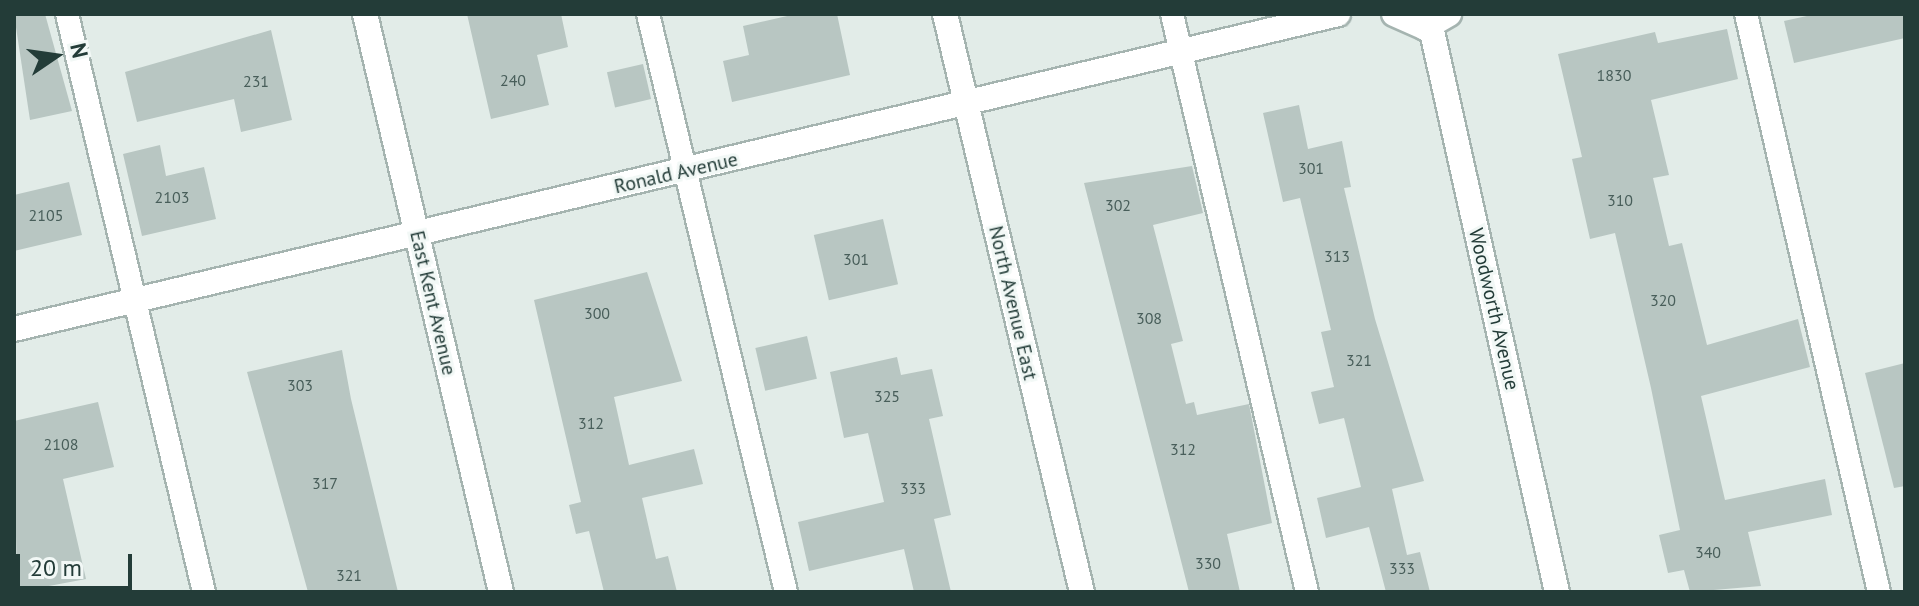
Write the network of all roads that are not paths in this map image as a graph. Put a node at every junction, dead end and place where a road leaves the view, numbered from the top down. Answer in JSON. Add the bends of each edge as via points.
{"nodes":[{"id":1,"x":67,"y":14,"type":"edge"},
{"id":2,"x":365,"y":14,"type":"edge"},
{"id":3,"x":648,"y":14,"type":"edge"},
{"id":4,"x":945,"y":14,"type":"edge"},
{"id":5,"x":1172,"y":14,"type":"edge"},
{"id":6,"x":1338,"y":14,"type":"edge"},
{"id":7,"x":1394,"y":14,"type":"edge"},
{"id":8,"x":1746,"y":14,"type":"edge"},
{"id":9,"x":1440,"y":20,"type":"edge"},
{"id":10,"x":1182,"y":55,"type":"junction"},
{"id":11,"x":966,"y":104,"type":"junction"},
{"id":12,"x":685,"y":171,"type":"junction"},
{"id":13,"x":417,"y":234,"type":"junction"},
{"id":14,"x":135,"y":300,"type":"junction"},
{"id":15,"x":14,"y":329,"type":"edge"},
{"id":16,"x":204,"y":592,"type":"edge"},
{"id":17,"x":501,"y":592,"type":"edge"},
{"id":18,"x":786,"y":592,"type":"edge"},
{"id":19,"x":1082,"y":592,"type":"edge"},
{"id":20,"x":1307,"y":592,"type":"edge"},
{"id":21,"x":1557,"y":592,"type":"edge"},
{"id":22,"x":1879,"y":592,"type":"edge"}],
"edges":[{"from":1,"to":14,"type":"lane"},
{"from":2,"to":13,"type":"street","name":"East Kent Avenue"},
{"from":3,"to":12,"type":"lane"},
{"from":4,"to":11,"type":"street","name":"North Avenue East"},
{"from":5,"to":10,"type":"lane"},
{"from":6,"to":10,"type":"street","name":"Ronald Avenue"},
{"from":7,"to":9,"type":"street","via":[[1413,27]]},
{"from":8,"to":22,"type":"lane"},
{"from":9,"to":21,"type":"street","name":"Woodworth Avenue"},
{"from":10,"to":11,"type":"street","name":"Ronald Avenue"},
{"from":10,"to":20,"type":"lane"},
{"from":11,"to":12,"type":"street","name":"Ronald Avenue"},
{"from":11,"to":19,"type":"street","name":"North Avenue East"},
{"from":12,"to":13,"type":"street","name":"Ronald Avenue"},
{"from":12,"to":18,"type":"lane"},
{"from":13,"to":14,"type":"street","name":"Ronald Avenue"},
{"from":13,"to":17,"type":"street","name":"East Kent Avenue"},
{"from":14,"to":15,"type":"street","name":"Ronald Avenue"},
{"from":14,"to":16,"type":"lane"}]}
